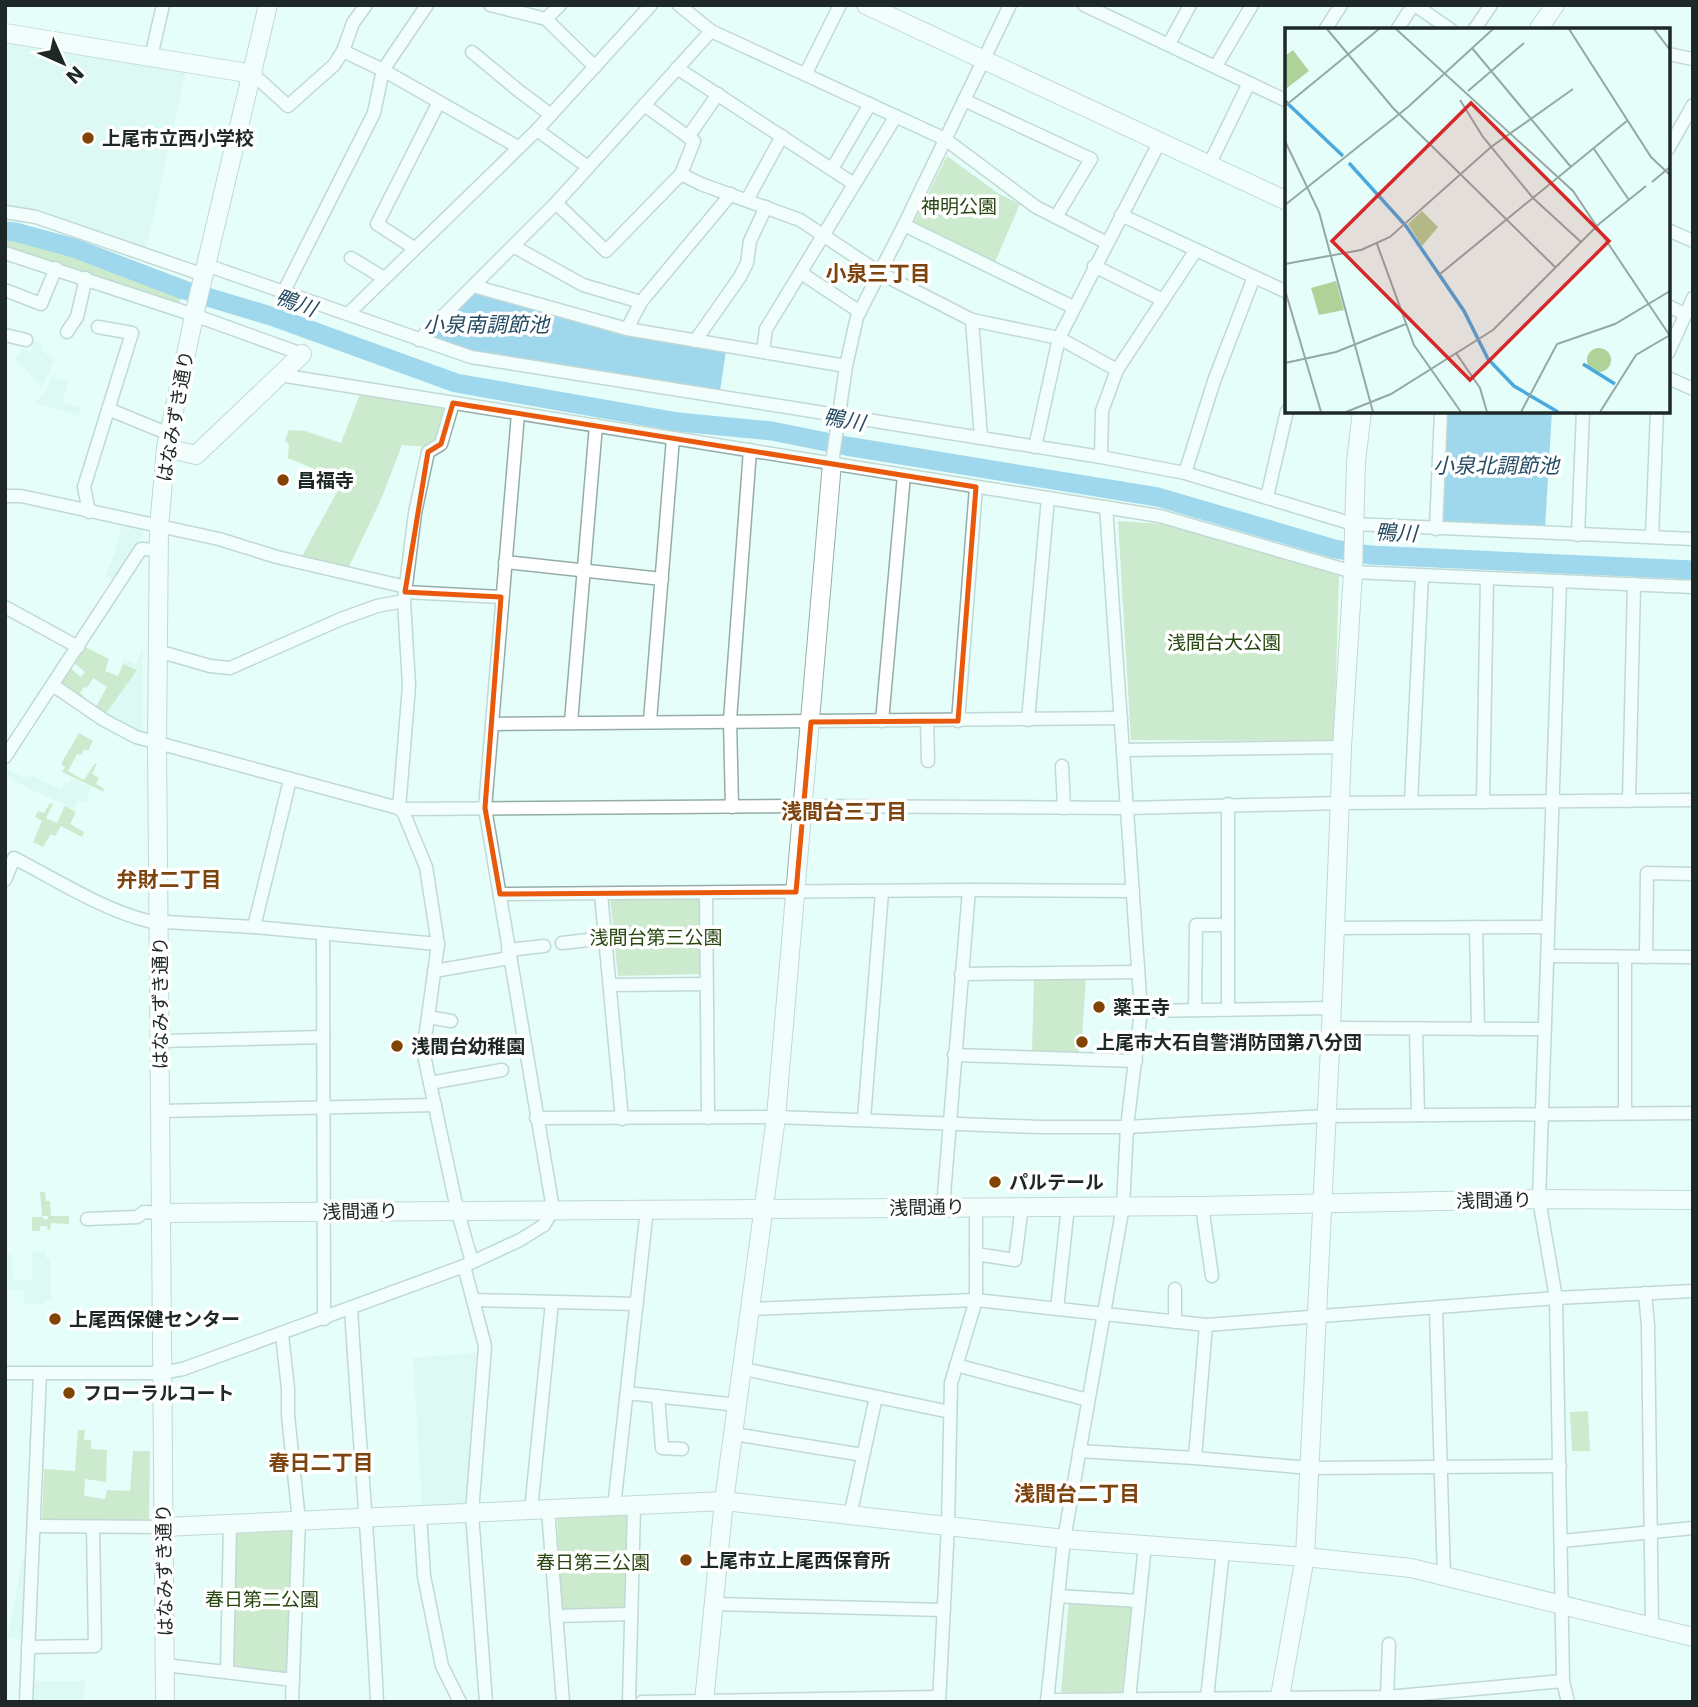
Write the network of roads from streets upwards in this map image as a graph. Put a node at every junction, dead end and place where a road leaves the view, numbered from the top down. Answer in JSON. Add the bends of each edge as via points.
{"nodes":[{"id":1,"x":163,"y":5,"type":"edge"},
{"id":2,"x":268,"y":5,"type":"edge"},
{"id":3,"x":366,"y":5,"type":"edge"},
{"id":4,"x":427,"y":5,"type":"edge"},
{"id":5,"x":489,"y":5,"type":"edge"},
{"id":6,"x":561,"y":5,"type":"edge"},
{"id":7,"x":651,"y":5,"type":"edge"},
{"id":8,"x":679,"y":5,"type":"edge"},
{"id":9,"x":840,"y":5,"type":"edge"},
{"id":10,"x":866,"y":5,"type":"edge"},
{"id":11,"x":1010,"y":5,"type":"edge"},
{"id":12,"x":1084,"y":5,"type":"edge"},
{"id":13,"x":1119,"y":5,"type":"edge"},
{"id":14,"x":1190,"y":5,"type":"edge"},
{"id":15,"x":1252,"y":5,"type":"edge"},
{"id":16,"x":1341,"y":5,"type":"edge"},
{"id":17,"x":1414,"y":5,"type":"edge"},
{"id":18,"x":1491,"y":5,"type":"edge"},
{"id":19,"x":1555,"y":5,"type":"edge"},
{"id":20,"x":546,"y":19,"type":"junction"},
{"id":21,"x":1112,"y":19,"type":"junction"},
{"id":22,"x":1326,"y":28,"type":"edge"},
{"id":23,"x":1398,"y":28,"type":"edge"},
{"id":24,"x":1448,"y":28,"type":"edge"},
{"id":25,"x":1475,"y":28,"type":"edge"},
{"id":26,"x":1539,"y":28,"type":"edge"},
{"id":27,"x":711,"y":31,"type":"junction"},
{"id":28,"x":5,"y":33,"type":"edge"},
{"id":29,"x":1169,"y":44,"type":"junction"},
{"id":30,"x":343,"y":51,"type":"junction"},
{"id":31,"x":472,"y":52,"type":"dead end"},
{"id":32,"x":1670,"y":54,"type":"edge"},
{"id":33,"x":151,"y":57,"type":"junction"},
{"id":34,"x":1693,"y":59,"type":"edge"},
{"id":35,"x":983,"y":61,"type":"junction"},
{"id":36,"x":1216,"y":66,"type":"junction"},
{"id":37,"x":595,"y":67,"type":"junction"},
{"id":38,"x":677,"y":68,"type":"junction"},
{"id":39,"x":383,"y":71,"type":"junction"},
{"id":40,"x":806,"y":73,"type":"junction"},
{"id":41,"x":253,"y":74,"type":"junction"},
{"id":42,"x":1249,"y":83,"type":"junction"},
{"id":43,"x":718,"y":94,"type":"junction"},
{"id":44,"x":1283,"y":99,"type":"edge"},
{"id":45,"x":964,"y":100,"type":"junction"},
{"id":46,"x":439,"y":102,"type":"junction"},
{"id":47,"x":870,"y":104,"type":"junction"},
{"id":48,"x":644,"y":105,"type":"junction"},
{"id":49,"x":1693,"y":105,"type":"edge"},
{"id":50,"x":551,"y":115,"type":"junction"},
{"id":51,"x":896,"y":116,"type":"junction"},
{"id":52,"x":537,"y":130,"type":"junction"},
{"id":53,"x":782,"y":136,"type":"junction"},
{"id":54,"x":688,"y":137,"type":"junction"},
{"id":55,"x":945,"y":139,"type":"junction"},
{"id":56,"x":1159,"y":142,"type":"junction"},
{"id":57,"x":1670,"y":145,"type":"edge"},
{"id":58,"x":518,"y":147,"type":"junction"},
{"id":59,"x":1209,"y":165,"type":"junction"},
{"id":60,"x":588,"y":167,"type":"junction"},
{"id":61,"x":832,"y":169,"type":"junction"},
{"id":62,"x":681,"y":174,"type":"junction"},
{"id":63,"x":855,"y":184,"type":"junction"},
{"id":64,"x":731,"y":194,"type":"junction"},
{"id":65,"x":747,"y":200,"type":"junction"},
{"id":66,"x":1285,"y":200,"type":"edge"},
{"id":67,"x":556,"y":203,"type":"junction"},
{"id":68,"x":766,"y":207,"type":"junction"},
{"id":69,"x":5,"y":212,"type":"edge"},
{"id":70,"x":1121,"y":215,"type":"junction"},
{"id":71,"x":1056,"y":217,"type":"junction"},
{"id":72,"x":904,"y":225,"type":"junction"},
{"id":73,"x":1670,"y":231,"type":"edge"},
{"id":74,"x":823,"y":235,"type":"junction"},
{"id":75,"x":1693,"y":241,"type":"edge"},
{"id":76,"x":1107,"y":243,"type":"junction"},
{"id":77,"x":513,"y":246,"type":"junction"},
{"id":78,"x":414,"y":248,"type":"junction"},
{"id":79,"x":1195,"y":250,"type":"junction"},
{"id":80,"x":5,"y":254,"type":"edge"},
{"id":81,"x":351,"y":258,"type":"dead end"},
{"id":82,"x":1094,"y":266,"type":"junction"},
{"id":83,"x":56,"y":268,"type":"junction"},
{"id":84,"x":204,"y":273,"type":"junction"},
{"id":85,"x":801,"y":273,"type":"junction"},
{"id":86,"x":880,"y":273,"type":"junction"},
{"id":87,"x":1254,"y":277,"type":"junction"},
{"id":88,"x":86,"y":278,"type":"junction"},
{"id":89,"x":384,"y":278,"type":"junction"},
{"id":90,"x":473,"y":286,"type":"junction"},
{"id":91,"x":5,"y":290,"type":"edge"},
{"id":92,"x":284,"y":291,"type":"junction"},
{"id":93,"x":1285,"y":291,"type":"edge"},
{"id":94,"x":1693,"y":298,"type":"edge"},
{"id":95,"x":1163,"y":300,"type":"junction"},
{"id":96,"x":641,"y":302,"type":"junction"},
{"id":97,"x":1073,"y":307,"type":"junction"},
{"id":98,"x":1670,"y":307,"type":"edge"},
{"id":99,"x":195,"y":311,"type":"junction"},
{"id":100,"x":860,"y":312,"type":"junction"},
{"id":101,"x":349,"y":313,"type":"junction"},
{"id":102,"x":1685,"y":314,"type":"junction"},
{"id":103,"x":972,"y":320,"type":"junction"},
{"id":104,"x":98,"y":327,"type":"dead end"},
{"id":105,"x":627,"y":329,"type":"junction"},
{"id":106,"x":67,"y":332,"type":"dead end"},
{"id":107,"x":5,"y":335,"type":"edge"},
{"id":108,"x":1059,"y":338,"type":"junction"},
{"id":109,"x":26,"y":340,"type":"dead end"},
{"id":110,"x":419,"y":340,"type":"junction"},
{"id":111,"x":695,"y":341,"type":"junction"},
{"id":112,"x":1670,"y":348,"type":"edge"},
{"id":113,"x":763,"y":352,"type":"junction"},
{"id":114,"x":302,"y":354,"type":"joint"},
{"id":115,"x":846,"y":366,"type":"junction"},
{"id":116,"x":1118,"y":370,"type":"junction"},
{"id":117,"x":281,"y":375,"type":"junction"},
{"id":118,"x":1670,"y":379,"type":"edge"},
{"id":119,"x":1693,"y":389,"type":"edge"},
{"id":120,"x":453,"y":403,"type":"junction"},
{"id":121,"x":108,"y":409,"type":"junction"},
{"id":122,"x":1287,"y":413,"type":"edge"},
{"id":123,"x":1362,"y":413,"type":"edge"},
{"id":124,"x":1441,"y":413,"type":"edge"},
{"id":125,"x":1583,"y":413,"type":"edge"},
{"id":126,"x":1657,"y":413,"type":"edge"},
{"id":127,"x":519,"y":414,"type":"junction"},
{"id":128,"x":839,"y":417,"type":"junction"},
{"id":129,"x":596,"y":425,"type":"junction"},
{"id":130,"x":673,"y":438,"type":"junction"},
{"id":131,"x":981,"y":438,"type":"junction"},
{"id":132,"x":168,"y":441,"type":"junction"},
{"id":133,"x":1035,"y":447,"type":"junction"},
{"id":134,"x":750,"y":450,"type":"junction"},
{"id":135,"x":1101,"y":457,"type":"junction"},
{"id":136,"x":832,"y":463,"type":"junction"},
{"id":137,"x":1185,"y":473,"type":"junction"},
{"id":138,"x":904,"y":475,"type":"junction"},
{"id":139,"x":976,"y":487,"type":"junction"},
{"id":140,"x":5,"y":496,"type":"edge"},
{"id":141,"x":1267,"y":497,"type":"junction"},
{"id":142,"x":1048,"y":498,"type":"junction"},
{"id":143,"x":1105,"y":507,"type":"junction"},
{"id":144,"x":89,"y":512,"type":"junction"},
{"id":145,"x":1353,"y":524,"type":"junction"},
{"id":146,"x":159,"y":527,"type":"junction"},
{"id":147,"x":1436,"y":529,"type":"junction"},
{"id":148,"x":1578,"y":535,"type":"junction"},
{"id":149,"x":1652,"y":537,"type":"junction"},
{"id":150,"x":1693,"y":539,"type":"edge"},
{"id":151,"x":158,"y":551,"type":"junction"},
{"id":152,"x":505,"y":562,"type":"junction"},
{"id":153,"x":584,"y":571,"type":"junction"},
{"id":154,"x":1353,"y":572,"type":"junction"},
{"id":155,"x":1422,"y":575,"type":"junction"},
{"id":156,"x":662,"y":579,"type":"junction"},
{"id":157,"x":1487,"y":579,"type":"junction"},
{"id":158,"x":1560,"y":581,"type":"junction"},
{"id":159,"x":1634,"y":584,"type":"junction"},
{"id":160,"x":1693,"y":587,"type":"edge"},
{"id":161,"x":405,"y":593,"type":"junction"},
{"id":162,"x":502,"y":597,"type":"junction"},
{"id":163,"x":5,"y":607,"type":"edge"},
{"id":164,"x":78,"y":647,"type":"junction"},
{"id":165,"x":158,"y":651,"type":"junction"},
{"id":166,"x":54,"y":685,"type":"junction"},
{"id":167,"x":1121,"y":718,"type":"junction"},
{"id":168,"x":730,"y":720,"type":"junction"},
{"id":169,"x":1028,"y":720,"type":"junction"},
{"id":170,"x":650,"y":721,"type":"junction"},
{"id":171,"x":882,"y":721,"type":"junction"},
{"id":172,"x":927,"y":721,"type":"junction"},
{"id":173,"x":958,"y":721,"type":"junction"},
{"id":174,"x":571,"y":722,"type":"junction"},
{"id":175,"x":811,"y":722,"type":"junction"},
{"id":176,"x":492,"y":724,"type":"junction"},
{"id":177,"x":157,"y":743,"type":"junction"},
{"id":178,"x":1342,"y":747,"type":"junction"},
{"id":179,"x":1123,"y":750,"type":"junction"},
{"id":180,"x":5,"y":757,"type":"edge"},
{"id":181,"x":928,"y":761,"type":"dead end"},
{"id":182,"x":1062,"y":766,"type":"dead end"},
{"id":183,"x":290,"y":780,"type":"junction"},
{"id":184,"x":1693,"y":800,"type":"edge"},
{"id":185,"x":1629,"y":801,"type":"junction"},
{"id":186,"x":1411,"y":802,"type":"junction"},
{"id":187,"x":1483,"y":802,"type":"junction"},
{"id":188,"x":1340,"y":803,"type":"junction"},
{"id":189,"x":1553,"y":803,"type":"junction"},
{"id":190,"x":1228,"y":804,"type":"junction"},
{"id":191,"x":803,"y":806,"type":"junction"},
{"id":192,"x":732,"y":807,"type":"junction"},
{"id":193,"x":485,"y":808,"type":"junction"},
{"id":194,"x":1064,"y":808,"type":"junction"},
{"id":195,"x":1127,"y":808,"type":"junction"},
{"id":196,"x":401,"y":809,"type":"junction"},
{"id":197,"x":1693,"y":874,"type":"edge"},
{"id":198,"x":5,"y":880,"type":"edge"},
{"id":199,"x":969,"y":890,"type":"junction"},
{"id":200,"x":1133,"y":891,"type":"junction"},
{"id":201,"x":796,"y":892,"type":"junction"},
{"id":202,"x":882,"y":892,"type":"junction"},
{"id":203,"x":500,"y":894,"type":"junction"},
{"id":204,"x":601,"y":894,"type":"junction"},
{"id":205,"x":706,"y":894,"type":"junction"},
{"id":206,"x":160,"y":921,"type":"junction"},
{"id":207,"x":1228,"y":925,"type":"junction"},
{"id":208,"x":254,"y":927,"type":"junction"},
{"id":209,"x":1476,"y":927,"type":"junction"},
{"id":210,"x":1548,"y":927,"type":"junction"},
{"id":211,"x":1335,"y":928,"type":"junction"},
{"id":212,"x":323,"y":934,"type":"junction"},
{"id":213,"x":605,"y":938,"type":"junction"},
{"id":214,"x":562,"y":943,"type":"dead end"},
{"id":215,"x":438,"y":944,"type":"junction"},
{"id":216,"x":544,"y":946,"type":"dead end"},
{"id":217,"x":509,"y":954,"type":"junction"},
{"id":218,"x":1548,"y":956,"type":"junction"},
{"id":219,"x":1625,"y":957,"type":"junction"},
{"id":220,"x":1646,"y":957,"type":"junction"},
{"id":221,"x":1693,"y":957,"type":"edge"},
{"id":222,"x":435,"y":971,"type":"junction"},
{"id":223,"x":1138,"y":972,"type":"junction"},
{"id":224,"x":961,"y":974,"type":"junction"},
{"id":225,"x":706,"y":984,"type":"junction"},
{"id":226,"x":610,"y":985,"type":"junction"},
{"id":227,"x":1331,"y":1008,"type":"junction"},
{"id":228,"x":1195,"y":1010,"type":"junction"},
{"id":229,"x":1228,"y":1010,"type":"junction"},
{"id":230,"x":1141,"y":1011,"type":"junction"},
{"id":231,"x":428,"y":1017,"type":"junction"},
{"id":232,"x":451,"y":1021,"type":"dead end"},
{"id":233,"x":1331,"y":1028,"type":"junction"},
{"id":234,"x":1416,"y":1029,"type":"junction"},
{"id":235,"x":1478,"y":1029,"type":"junction"},
{"id":236,"x":1544,"y":1029,"type":"junction"},
{"id":237,"x":323,"y":1037,"type":"junction"},
{"id":238,"x":161,"y":1041,"type":"junction"},
{"id":239,"x":954,"y":1055,"type":"junction"},
{"id":240,"x":1136,"y":1061,"type":"junction"},
{"id":241,"x":502,"y":1070,"type":"dead end"},
{"id":242,"x":430,"y":1083,"type":"junction"},
{"id":243,"x":435,"y":1105,"type":"junction"},
{"id":244,"x":324,"y":1107,"type":"junction"},
{"id":245,"x":161,"y":1111,"type":"junction"},
{"id":246,"x":1542,"y":1113,"type":"junction"},
{"id":247,"x":1625,"y":1113,"type":"junction"},
{"id":248,"x":1693,"y":1113,"type":"edge"},
{"id":249,"x":1418,"y":1115,"type":"junction"},
{"id":250,"x":1326,"y":1116,"type":"junction"},
{"id":251,"x":776,"y":1117,"type":"junction"},
{"id":252,"x":536,"y":1118,"type":"junction"},
{"id":253,"x":708,"y":1118,"type":"junction"},
{"id":254,"x":622,"y":1119,"type":"junction"},
{"id":255,"x":864,"y":1119,"type":"junction"},
{"id":256,"x":948,"y":1123,"type":"junction"},
{"id":257,"x":1127,"y":1127,"type":"junction"},
{"id":258,"x":1539,"y":1199,"type":"junction"},
{"id":259,"x":1693,"y":1200,"type":"edge"},
{"id":260,"x":1321,"y":1204,"type":"junction"},
{"id":261,"x":976,"y":1206,"type":"junction"},
{"id":262,"x":1022,"y":1206,"type":"junction"},
{"id":263,"x":1068,"y":1206,"type":"junction"},
{"id":264,"x":1123,"y":1206,"type":"junction"},
{"id":265,"x":1202,"y":1206,"type":"junction"},
{"id":266,"x":943,"y":1207,"type":"junction"},
{"id":267,"x":765,"y":1208,"type":"junction"},
{"id":268,"x":457,"y":1209,"type":"junction"},
{"id":269,"x":553,"y":1209,"type":"junction"},
{"id":270,"x":647,"y":1209,"type":"junction"},
{"id":271,"x":324,"y":1211,"type":"junction"},
{"id":272,"x":161,"y":1213,"type":"junction"},
{"id":273,"x":87,"y":1219,"type":"dead end"},
{"id":274,"x":976,"y":1254,"type":"junction"},
{"id":275,"x":468,"y":1264,"type":"junction"},
{"id":276,"x":1212,"y":1276,"type":"dead end"},
{"id":277,"x":1175,"y":1289,"type":"dead end"},
{"id":278,"x":1693,"y":1291,"type":"edge"},
{"id":279,"x":1645,"y":1293,"type":"junction"},
{"id":280,"x":1556,"y":1298,"type":"junction"},
{"id":281,"x":473,"y":1300,"type":"junction"},
{"id":282,"x":976,"y":1300,"type":"junction"},
{"id":283,"x":552,"y":1302,"type":"junction"},
{"id":284,"x":637,"y":1304,"type":"junction"},
{"id":285,"x":1436,"y":1308,"type":"junction"},
{"id":286,"x":351,"y":1309,"type":"junction"},
{"id":287,"x":750,"y":1309,"type":"junction"},
{"id":288,"x":1057,"y":1309,"type":"junction"},
{"id":289,"x":1103,"y":1314,"type":"junction"},
{"id":290,"x":1316,"y":1316,"type":"junction"},
{"id":291,"x":324,"y":1319,"type":"junction"},
{"id":292,"x":1175,"y":1322,"type":"junction"},
{"id":293,"x":1206,"y":1325,"type":"junction"},
{"id":294,"x":282,"y":1334,"type":"junction"},
{"id":295,"x":956,"y":1365,"type":"junction"},
{"id":296,"x":744,"y":1369,"type":"junction"},
{"id":297,"x":5,"y":1373,"type":"edge"},
{"id":298,"x":40,"y":1373,"type":"junction"},
{"id":299,"x":161,"y":1373,"type":"junction"},
{"id":300,"x":627,"y":1393,"type":"junction"},
{"id":301,"x":658,"y":1396,"type":"junction"},
{"id":302,"x":876,"y":1397,"type":"junction"},
{"id":303,"x":1088,"y":1400,"type":"junction"},
{"id":304,"x":738,"y":1405,"type":"junction"},
{"id":305,"x":950,"y":1412,"type":"junction"},
{"id":306,"x":734,"y":1434,"type":"junction"},
{"id":307,"x":681,"y":1449,"type":"dead end"},
{"id":308,"x":1079,"y":1451,"type":"junction"},
{"id":309,"x":863,"y":1455,"type":"junction"},
{"id":310,"x":1195,"y":1458,"type":"junction"},
{"id":311,"x":1560,"y":1466,"type":"junction"},
{"id":312,"x":1440,"y":1467,"type":"junction"},
{"id":313,"x":1309,"y":1468,"type":"junction"},
{"id":314,"x":724,"y":1502,"type":"junction"},
{"id":315,"x":634,"y":1506,"type":"junction"},
{"id":316,"x":614,"y":1507,"type":"junction"},
{"id":317,"x":540,"y":1510,"type":"junction"},
{"id":318,"x":472,"y":1513,"type":"junction"},
{"id":319,"x":420,"y":1516,"type":"junction"},
{"id":320,"x":850,"y":1516,"type":"junction"},
{"id":321,"x":364,"y":1518,"type":"junction"},
{"id":322,"x":299,"y":1521,"type":"junction"},
{"id":323,"x":230,"y":1524,"type":"junction"},
{"id":324,"x":34,"y":1527,"type":"junction"},
{"id":325,"x":93,"y":1527,"type":"junction"},
{"id":326,"x":163,"y":1527,"type":"junction"},
{"id":327,"x":948,"y":1527,"type":"junction"},
{"id":328,"x":1693,"y":1528,"type":"edge"},
{"id":329,"x":1651,"y":1532,"type":"junction"},
{"id":330,"x":1064,"y":1539,"type":"junction"},
{"id":331,"x":1562,"y":1541,"type":"junction"},
{"id":332,"x":1145,"y":1545,"type":"junction"},
{"id":333,"x":1223,"y":1551,"type":"junction"},
{"id":334,"x":1304,"y":1557,"type":"junction"},
{"id":335,"x":1444,"y":1578,"type":"junction"},
{"id":336,"x":1058,"y":1596,"type":"junction"},
{"id":337,"x":1139,"y":1601,"type":"junction"},
{"id":338,"x":714,"y":1604,"type":"junction"},
{"id":339,"x":1562,"y":1607,"type":"junction"},
{"id":340,"x":944,"y":1610,"type":"junction"},
{"id":341,"x":632,"y":1614,"type":"junction"},
{"id":342,"x":556,"y":1616,"type":"junction"},
{"id":343,"x":1652,"y":1628,"type":"junction"},
{"id":344,"x":1693,"y":1637,"type":"edge"},
{"id":345,"x":1389,"y":1644,"type":"dead end"},
{"id":346,"x":28,"y":1647,"type":"junction"},
{"id":347,"x":165,"y":1665,"type":"junction"},
{"id":348,"x":227,"y":1672,"type":"junction"},
{"id":349,"x":293,"y":1681,"type":"junction"},
{"id":350,"x":1563,"y":1681,"type":"junction"},
{"id":351,"x":1387,"y":1697,"type":"junction"},
{"id":352,"x":1207,"y":1698,"type":"junction"},
{"id":353,"x":939,"y":1699,"type":"edge"},
{"id":354,"x":1129,"y":1699,"type":"junction"},
{"id":355,"x":1280,"y":1700,"type":"edge"},
{"id":356,"x":704,"y":1701,"type":"edge"},
{"id":357,"x":1047,"y":1701,"type":"edge"},
{"id":358,"x":26,"y":1702,"type":"edge"},
{"id":359,"x":165,"y":1702,"type":"edge"},
{"id":360,"x":292,"y":1702,"type":"edge"},
{"id":361,"x":377,"y":1702,"type":"edge"},
{"id":362,"x":460,"y":1702,"type":"edge"},
{"id":363,"x":486,"y":1702,"type":"edge"},
{"id":364,"x":563,"y":1702,"type":"edge"},
{"id":365,"x":629,"y":1702,"type":"edge"},
{"id":366,"x":642,"y":1702,"type":"edge"},
{"id":367,"x":1568,"y":1702,"type":"edge"}],
"edges":[{"from":1,"to":33,"type":"street"},
{"from":2,"to":41,"type":"street"},
{"from":3,"to":30,"type":"street","via":[[353,23]]},
{"from":4,"to":39,"type":"street"},
{"from":5,"to":20,"type":"street"},
{"from":6,"to":20,"type":"street"},
{"from":7,"to":37,"type":"street"},
{"from":8,"to":27,"type":"street"},
{"from":9,"to":40,"type":"street"},
{"from":10,"to":35,"type":"street"},
{"from":11,"to":35,"type":"street"},
{"from":12,"to":21,"type":"street"},
{"from":13,"to":21,"type":"street"},
{"from":14,"to":29,"type":"street"},
{"from":15,"to":36,"type":"street"},
{"from":16,"to":22,"type":"street"},
{"from":17,"to":23,"type":"street"},
{"from":17,"to":24,"type":"street"},
{"from":18,"to":25,"type":"street"},
{"from":19,"to":26,"type":"street"},
{"from":20,"to":37,"type":"street"},
{"from":21,"to":29,"type":"street"},
{"from":27,"to":38,"type":"street"},
{"from":27,"to":40,"type":"street"},
{"from":28,"to":33,"type":"street"},
{"from":29,"to":36,"type":"street"},
{"from":30,"to":39,"type":"street"},
{"from":30,"to":41,"type":"street","via":[[334,65],[288,106]]},
{"from":31,"to":50,"type":"street"},
{"from":32,"to":34,"type":"street"},
{"from":33,"to":41,"type":"street"},
{"from":35,"to":45,"type":"street"},
{"from":35,"to":56,"type":"street"},
{"from":36,"to":42,"type":"street"},
{"from":37,"to":50,"type":"street"},
{"from":38,"to":43,"type":"street"},
{"from":38,"to":48,"type":"street"},
{"from":39,"to":46,"type":"street"},
{"from":39,"to":92,"type":"street","via":[[373,113]]},
{"from":40,"to":47,"type":"street"},
{"from":41,"to":84,"type":"street"},
{"from":42,"to":44,"type":"street"},
{"from":42,"to":59,"type":"street"},
{"from":43,"to":53,"type":"street"},
{"from":43,"to":54,"type":"street"},
{"from":45,"to":55,"type":"street"},
{"from":45,"to":71,"type":"street","via":[[1091,159]]},
{"from":46,"to":58,"type":"street"},
{"from":46,"to":78,"type":"street","via":[[377,224]]},
{"from":47,"to":51,"type":"street"},
{"from":47,"to":61,"type":"street"},
{"from":48,"to":54,"type":"street"},
{"from":48,"to":60,"type":"street"},
{"from":49,"to":57,"type":"street"},
{"from":50,"to":52,"type":"street"},
{"from":51,"to":55,"type":"street"},
{"from":51,"to":63,"type":"street"},
{"from":52,"to":58,"type":"street"},
{"from":52,"to":60,"type":"street"},
{"from":53,"to":61,"type":"street"},
{"from":53,"to":65,"type":"street"},
{"from":54,"to":62,"type":"street","via":[[694,141]]},
{"from":55,"to":71,"type":"street"},
{"from":55,"to":72,"type":"street"},
{"from":56,"to":59,"type":"street"},
{"from":56,"to":70,"type":"street"},
{"from":58,"to":78,"type":"street"},
{"from":59,"to":66,"type":"street"},
{"from":60,"to":67,"type":"street"},
{"from":61,"to":63,"type":"street"},
{"from":62,"to":64,"type":"street"},
{"from":62,"to":67,"type":"street","via":[[606,251]]},
{"from":63,"to":74,"type":"street"},
{"from":64,"to":65,"type":"street"},
{"from":64,"to":96,"type":"street"},
{"from":65,"to":68,"type":"street"},
{"from":67,"to":77,"type":"street"},
{"from":68,"to":74,"type":"street"},
{"from":68,"to":111,"type":"street","via":[[750,241],[747,263]]},
{"from":69,"to":84,"type":"street","via":[[36,217]]},
{"from":70,"to":76,"type":"street"},
{"from":70,"to":79,"type":"street"},
{"from":71,"to":76,"type":"street"},
{"from":72,"to":86,"type":"street"},
{"from":72,"to":97,"type":"street"},
{"from":73,"to":75,"type":"street"},
{"from":74,"to":85,"type":"street"},
{"from":74,"to":86,"type":"street"},
{"from":76,"to":82,"type":"street"},
{"from":77,"to":90,"type":"street"},
{"from":77,"to":96,"type":"street","via":[[583,285]]},
{"from":78,"to":89,"type":"street"},
{"from":79,"to":87,"type":"street"},
{"from":79,"to":95,"type":"street"},
{"from":80,"to":83,"type":"street"},
{"from":81,"to":89,"type":"street"},
{"from":82,"to":95,"type":"street"},
{"from":82,"to":97,"type":"street"},
{"from":83,"to":88,"type":"street"},
{"from":83,"to":91,"type":"street","via":[[41,304]]},
{"from":84,"to":92,"type":"street"},
{"from":84,"to":99,"type":"street","name":"はなみずき通り"},
{"from":85,"to":100,"type":"street"},
{"from":85,"to":113,"type":"street","via":[[766,329]]},
{"from":86,"to":100,"type":"street"},
{"from":86,"to":103,"type":"street"},
{"from":87,"to":93,"type":"street"},
{"from":87,"to":137,"type":"street"},
{"from":88,"to":99,"type":"street"},
{"from":88,"to":106,"type":"street","via":[[77,317]]},
{"from":89,"to":101,"type":"street"},
{"from":90,"to":105,"type":"street"},
{"from":90,"to":110,"type":"street"},
{"from":92,"to":101,"type":"street"},
{"from":94,"to":102,"type":"street"},
{"from":95,"to":116,"type":"street"},
{"from":96,"to":105,"type":"street"},
{"from":97,"to":108,"type":"street"},
{"from":98,"to":102,"type":"street"},
{"from":99,"to":114,"type":"street"},
{"from":99,"to":132,"type":"street","name":"はなみずき通り"},
{"from":100,"to":115,"type":"street"},
{"from":101,"to":110,"type":"street"},
{"from":102,"to":112,"type":"street"},
{"from":103,"to":108,"type":"street"},
{"from":103,"to":131,"type":"street"},
{"from":104,"to":121,"type":"street","via":[[132,333]]},
{"from":105,"to":111,"type":"street"},
{"from":107,"to":109,"type":"street"},
{"from":108,"to":116,"type":"street"},
{"from":108,"to":133,"type":"street"},
{"from":110,"to":128,"type":"street","via":[[471,357]]},
{"from":111,"to":113,"type":"street"},
{"from":113,"to":115,"type":"street"},
{"from":114,"to":117,"type":"street"},
{"from":115,"to":128,"type":"street"},
{"from":116,"to":135,"type":"street","via":[[1102,411]]},
{"from":117,"to":120,"type":"street"},
{"from":117,"to":132,"type":"street","via":[[196,455]]},
{"from":118,"to":119,"type":"street"},
{"from":120,"to":127,"type":"street"},
{"from":120,"to":161,"type":"street","via":[[442,444],[428,452]]},
{"from":121,"to":132,"type":"street"},
{"from":121,"to":144,"type":"street","via":[[84,487]]},
{"from":122,"to":141,"type":"street"},
{"from":123,"to":145,"type":"street"},
{"from":124,"to":147,"type":"street"},
{"from":125,"to":148,"type":"street"},
{"from":126,"to":149,"type":"street"},
{"from":127,"to":129,"type":"street"},
{"from":127,"to":152,"type":"street"},
{"from":128,"to":131,"type":"street"},
{"from":128,"to":136,"type":"street"},
{"from":129,"to":130,"type":"street"},
{"from":129,"to":153,"type":"street"},
{"from":130,"to":134,"type":"street"},
{"from":130,"to":156,"type":"street"},
{"from":131,"to":133,"type":"street"},
{"from":132,"to":146,"type":"street","name":"はなみずき通り"},
{"from":133,"to":135,"type":"street"},
{"from":134,"to":136,"type":"street"},
{"from":134,"to":168,"type":"street"},
{"from":135,"to":137,"type":"street"},
{"from":136,"to":138,"type":"street"},
{"from":136,"to":175,"type":"street"},
{"from":137,"to":141,"type":"street"},
{"from":138,"to":139,"type":"street"},
{"from":138,"to":171,"type":"street"},
{"from":139,"to":142,"type":"street"},
{"from":139,"to":173,"type":"street"},
{"from":140,"to":144,"type":"street"},
{"from":141,"to":145,"type":"street"},
{"from":142,"to":143,"type":"street"},
{"from":142,"to":169,"type":"street"},
{"from":143,"to":154,"type":"street","via":[[1184,523]]},
{"from":143,"to":167,"type":"street"},
{"from":144,"to":146,"type":"street"},
{"from":145,"to":147,"type":"street"},
{"from":145,"to":154,"type":"street"},
{"from":146,"to":151,"type":"street","name":"はなみずき通り"},
{"from":146,"to":161,"type":"street","via":[[219,539]]},
{"from":147,"to":148,"type":"street"},
{"from":148,"to":149,"type":"street"},
{"from":149,"to":150,"type":"street"},
{"from":151,"to":164,"type":"street","via":[[141,549]]},
{"from":151,"to":165,"type":"street","name":"はなみずき通り"},
{"from":152,"to":153,"type":"street"},
{"from":152,"to":162,"type":"street"},
{"from":153,"to":156,"type":"street"},
{"from":153,"to":174,"type":"street"},
{"from":154,"to":155,"type":"street"},
{"from":154,"to":178,"type":"street"},
{"from":155,"to":157,"type":"street"},
{"from":155,"to":186,"type":"street"},
{"from":156,"to":170,"type":"street"},
{"from":157,"to":158,"type":"street"},
{"from":157,"to":187,"type":"street"},
{"from":158,"to":159,"type":"street"},
{"from":158,"to":189,"type":"street"},
{"from":159,"to":160,"type":"street"},
{"from":159,"to":185,"type":"street"},
{"from":161,"to":162,"type":"street"},
{"from":161,"to":165,"type":"street","via":[[230,668]]},
{"from":161,"to":196,"type":"street","via":[[409,685]]},
{"from":162,"to":176,"type":"street"},
{"from":163,"to":164,"type":"street"},
{"from":164,"to":166,"type":"street"},
{"from":165,"to":177,"type":"street","name":"はなみずき通り"},
{"from":166,"to":177,"type":"street","via":[[104,720]]},
{"from":166,"to":180,"type":"street"},
{"from":167,"to":169,"type":"street"},
{"from":167,"to":179,"type":"street"},
{"from":168,"to":170,"type":"street"},
{"from":168,"to":175,"type":"street"},
{"from":168,"to":192,"type":"street"},
{"from":169,"to":173,"type":"street"},
{"from":170,"to":174,"type":"street"},
{"from":171,"to":172,"type":"street"},
{"from":171,"to":175,"type":"street"},
{"from":172,"to":173,"type":"street"},
{"from":172,"to":181,"type":"street"},
{"from":174,"to":176,"type":"street"},
{"from":175,"to":191,"type":"street"},
{"from":176,"to":193,"type":"street"},
{"from":177,"to":183,"type":"street"},
{"from":177,"to":206,"type":"street","name":"はなみずき通り"},
{"from":178,"to":179,"type":"street"},
{"from":178,"to":188,"type":"street"},
{"from":179,"to":195,"type":"street"},
{"from":182,"to":194,"type":"street"},
{"from":183,"to":196,"type":"street"},
{"from":183,"to":208,"type":"street"},
{"from":184,"to":185,"type":"street"},
{"from":185,"to":189,"type":"street"},
{"from":186,"to":187,"type":"street"},
{"from":186,"to":188,"type":"street"},
{"from":187,"to":189,"type":"street"},
{"from":188,"to":190,"type":"street"},
{"from":188,"to":211,"type":"street"},
{"from":189,"to":210,"type":"street"},
{"from":190,"to":195,"type":"street"},
{"from":190,"to":207,"type":"street"},
{"from":191,"to":192,"type":"street"},
{"from":191,"to":194,"type":"street"},
{"from":191,"to":201,"type":"street"},
{"from":192,"to":193,"type":"street"},
{"from":193,"to":196,"type":"street"},
{"from":193,"to":203,"type":"street"},
{"from":194,"to":195,"type":"street"},
{"from":195,"to":200,"type":"street"},
{"from":196,"to":215,"type":"street","via":[[426,867]]},
{"from":197,"to":220,"type":"street","via":[[1647,873]]},
{"from":198,"to":206,"type":"street","via":[[15,858],[132,917]]},
{"from":199,"to":200,"type":"street"},
{"from":199,"to":202,"type":"street"},
{"from":199,"to":224,"type":"street"},
{"from":200,"to":223,"type":"street"},
{"from":201,"to":202,"type":"street"},
{"from":201,"to":205,"type":"street"},
{"from":201,"to":251,"type":"street"},
{"from":202,"to":255,"type":"street"},
{"from":203,"to":204,"type":"street"},
{"from":203,"to":217,"type":"street"},
{"from":204,"to":205,"type":"street"},
{"from":204,"to":213,"type":"street"},
{"from":205,"to":225,"type":"street"},
{"from":206,"to":208,"type":"street"},
{"from":206,"to":238,"type":"street","name":"はなみずき通り"},
{"from":207,"to":228,"type":"street","via":[[1196,925]]},
{"from":207,"to":229,"type":"street"},
{"from":208,"to":212,"type":"street"},
{"from":209,"to":210,"type":"street"},
{"from":209,"to":211,"type":"street"},
{"from":209,"to":235,"type":"street"},
{"from":210,"to":218,"type":"street"},
{"from":211,"to":227,"type":"street"},
{"from":212,"to":215,"type":"street"},
{"from":212,"to":237,"type":"street"},
{"from":213,"to":214,"type":"street"},
{"from":213,"to":226,"type":"street"},
{"from":215,"to":222,"type":"street"},
{"from":216,"to":217,"type":"street"},
{"from":217,"to":222,"type":"street"},
{"from":217,"to":252,"type":"street"},
{"from":218,"to":219,"type":"street"},
{"from":218,"to":236,"type":"street"},
{"from":219,"to":220,"type":"street"},
{"from":219,"to":247,"type":"street"},
{"from":220,"to":221,"type":"street"},
{"from":222,"to":231,"type":"street"},
{"from":223,"to":224,"type":"street"},
{"from":223,"to":230,"type":"street"},
{"from":224,"to":239,"type":"street"},
{"from":225,"to":226,"type":"street"},
{"from":225,"to":253,"type":"street"},
{"from":226,"to":254,"type":"street"},
{"from":227,"to":229,"type":"street"},
{"from":227,"to":233,"type":"street"},
{"from":228,"to":229,"type":"street"},
{"from":228,"to":230,"type":"street"},
{"from":230,"to":240,"type":"street"},
{"from":231,"to":232,"type":"street"},
{"from":231,"to":242,"type":"street","via":[[424,1046]]},
{"from":233,"to":234,"type":"street"},
{"from":233,"to":250,"type":"street"},
{"from":234,"to":235,"type":"street"},
{"from":234,"to":249,"type":"street"},
{"from":235,"to":236,"type":"street"},
{"from":236,"to":246,"type":"street"},
{"from":237,"to":238,"type":"street"},
{"from":237,"to":244,"type":"street"},
{"from":238,"to":245,"type":"street","name":"はなみずき通り"},
{"from":239,"to":240,"type":"street"},
{"from":239,"to":256,"type":"street"},
{"from":240,"to":257,"type":"street"},
{"from":241,"to":242,"type":"street"},
{"from":242,"to":243,"type":"street"},
{"from":243,"to":244,"type":"street"},
{"from":243,"to":268,"type":"street"},
{"from":244,"to":245,"type":"street"},
{"from":244,"to":271,"type":"street"},
{"from":245,"to":272,"type":"street","name":"はなみずき通り"},
{"from":246,"to":247,"type":"street"},
{"from":246,"to":249,"type":"street"},
{"from":246,"to":258,"type":"street"},
{"from":247,"to":248,"type":"street"},
{"from":249,"to":250,"type":"street"},
{"from":250,"to":257,"type":"street"},
{"from":250,"to":260,"type":"street"},
{"from":251,"to":253,"type":"street"},
{"from":251,"to":255,"type":"street"},
{"from":251,"to":267,"type":"street"},
{"from":252,"to":254,"type":"street"},
{"from":252,"to":269,"type":"street"},
{"from":253,"to":254,"type":"street"},
{"from":255,"to":256,"type":"street"},
{"from":256,"to":257,"type":"street"},
{"from":256,"to":266,"type":"street"},
{"from":257,"to":264,"type":"street"},
{"from":258,"to":259,"type":"street","name":"浅間通り"},
{"from":258,"to":260,"type":"street","name":"浅間通り"},
{"from":258,"to":280,"type":"street"},
{"from":260,"to":265,"type":"street","name":"浅間通り"},
{"from":260,"to":290,"type":"street"},
{"from":261,"to":262,"type":"street","name":"浅間通り"},
{"from":261,"to":266,"type":"street","name":"浅間通り"},
{"from":261,"to":274,"type":"street"},
{"from":262,"to":263,"type":"street","name":"浅間通り"},
{"from":262,"to":274,"type":"street","via":[[1015,1260]]},
{"from":263,"to":264,"type":"street","name":"浅間通り"},
{"from":263,"to":288,"type":"street"},
{"from":264,"to":265,"type":"street","name":"浅間通り"},
{"from":264,"to":289,"type":"street"},
{"from":265,"to":276,"type":"street"},
{"from":266,"to":267,"type":"street","name":"浅間通り"},
{"from":267,"to":270,"type":"street","name":"浅間通り"},
{"from":267,"to":287,"type":"street"},
{"from":268,"to":269,"type":"street","name":"浅間通り"},
{"from":268,"to":271,"type":"street","name":"浅間通り"},
{"from":268,"to":275,"type":"street"},
{"from":269,"to":270,"type":"street","name":"浅間通り"},
{"from":269,"to":275,"type":"street","via":[[544,1225]]},
{"from":270,"to":284,"type":"street"},
{"from":271,"to":272,"type":"street","name":"浅間通り"},
{"from":271,"to":291,"type":"street"},
{"from":272,"to":273,"type":"street"},
{"from":272,"to":299,"type":"street","name":"はなみずき通り"},
{"from":274,"to":282,"type":"street"},
{"from":275,"to":281,"type":"street"},
{"from":275,"to":286,"type":"street"},
{"from":277,"to":292,"type":"street"},
{"from":278,"to":279,"type":"street"},
{"from":279,"to":280,"type":"street"},
{"from":279,"to":329,"type":"street"},
{"from":280,"to":285,"type":"street"},
{"from":280,"to":311,"type":"street"},
{"from":281,"to":283,"type":"street"},
{"from":281,"to":318,"type":"street","via":[[485,1346]]},
{"from":282,"to":287,"type":"street"},
{"from":282,"to":288,"type":"street"},
{"from":282,"to":295,"type":"street"},
{"from":283,"to":284,"type":"street"},
{"from":283,"to":317,"type":"street"},
{"from":284,"to":300,"type":"street"},
{"from":285,"to":290,"type":"street"},
{"from":285,"to":312,"type":"street"},
{"from":286,"to":291,"type":"street"},
{"from":286,"to":321,"type":"street"},
{"from":287,"to":296,"type":"street"},
{"from":288,"to":289,"type":"street"},
{"from":289,"to":292,"type":"street"},
{"from":289,"to":303,"type":"street"},
{"from":290,"to":293,"type":"street"},
{"from":290,"to":313,"type":"street"},
{"from":291,"to":294,"type":"street"},
{"from":292,"to":293,"type":"street"},
{"from":293,"to":310,"type":"street"},
{"from":294,"to":299,"type":"street"},
{"from":294,"to":322,"type":"street"},
{"from":295,"to":303,"type":"street"},
{"from":295,"to":305,"type":"street"},
{"from":296,"to":302,"type":"street"},
{"from":296,"to":304,"type":"street"},
{"from":297,"to":298,"type":"street"},
{"from":298,"to":299,"type":"street"},
{"from":298,"to":324,"type":"street"},
{"from":299,"to":326,"type":"street","name":"はなみずき通り"},
{"from":300,"to":301,"type":"street"},
{"from":300,"to":316,"type":"street"},
{"from":301,"to":304,"type":"street"},
{"from":301,"to":307,"type":"street","via":[[662,1448]]},
{"from":302,"to":305,"type":"street"},
{"from":302,"to":309,"type":"street"},
{"from":303,"to":308,"type":"street"},
{"from":304,"to":306,"type":"street"},
{"from":305,"to":327,"type":"street"},
{"from":306,"to":309,"type":"street"},
{"from":306,"to":314,"type":"street"},
{"from":308,"to":310,"type":"street"},
{"from":308,"to":330,"type":"street"},
{"from":309,"to":320,"type":"street"},
{"from":310,"to":313,"type":"street"},
{"from":311,"to":312,"type":"street"},
{"from":311,"to":331,"type":"street"},
{"from":312,"to":313,"type":"street"},
{"from":312,"to":335,"type":"street"},
{"from":313,"to":334,"type":"street"},
{"from":314,"to":315,"type":"street"},
{"from":314,"to":320,"type":"street"},
{"from":314,"to":338,"type":"street"},
{"from":315,"to":316,"type":"street"},
{"from":315,"to":341,"type":"street"},
{"from":316,"to":317,"type":"street"},
{"from":317,"to":318,"type":"street"},
{"from":317,"to":342,"type":"street"},
{"from":318,"to":319,"type":"street"},
{"from":318,"to":363,"type":"street"},
{"from":319,"to":321,"type":"street"},
{"from":319,"to":362,"type":"street","via":[[424,1576],[442,1666]]},
{"from":320,"to":327,"type":"street"},
{"from":321,"to":322,"type":"street"},
{"from":321,"to":361,"type":"street"},
{"from":322,"to":323,"type":"street"},
{"from":322,"to":349,"type":"street"},
{"from":323,"to":326,"type":"street"},
{"from":323,"to":348,"type":"street"},
{"from":324,"to":325,"type":"street"},
{"from":324,"to":346,"type":"street"},
{"from":325,"to":326,"type":"street"},
{"from":325,"to":346,"type":"street","via":[[95,1646]]},
{"from":326,"to":347,"type":"street","name":"はなみずき通り"},
{"from":327,"to":330,"type":"street"},
{"from":327,"to":340,"type":"street"},
{"from":328,"to":329,"type":"street"},
{"from":329,"to":331,"type":"street"},
{"from":329,"to":343,"type":"street"},
{"from":330,"to":332,"type":"street"},
{"from":330,"to":336,"type":"street"},
{"from":331,"to":339,"type":"street"},
{"from":332,"to":333,"type":"street"},
{"from":332,"to":337,"type":"street"},
{"from":333,"to":334,"type":"street"},
{"from":333,"to":352,"type":"street"},
{"from":334,"to":335,"type":"street","via":[[1411,1568]]},
{"from":334,"to":355,"type":"street"},
{"from":335,"to":339,"type":"street"},
{"from":336,"to":337,"type":"street"},
{"from":336,"to":357,"type":"street"},
{"from":337,"to":354,"type":"street"},
{"from":338,"to":340,"type":"street"},
{"from":338,"to":356,"type":"street"},
{"from":339,"to":343,"type":"street"},
{"from":339,"to":350,"type":"street"},
{"from":340,"to":353,"type":"street"},
{"from":341,"to":342,"type":"street"},
{"from":341,"to":365,"type":"street"},
{"from":342,"to":364,"type":"street"},
{"from":343,"to":344,"type":"street"},
{"from":345,"to":351,"type":"street"},
{"from":346,"to":358,"type":"street"},
{"from":347,"to":348,"type":"street"},
{"from":347,"to":359,"type":"street","name":"はなみずき通り"},
{"from":348,"to":349,"type":"street"},
{"from":349,"to":360,"type":"street"},
{"from":350,"to":351,"type":"street"},
{"from":350,"to":367,"type":"street"},
{"from":351,"to":355,"type":"street"},
{"from":352,"to":354,"type":"street"},
{"from":352,"to":355,"type":"street"},
{"from":353,"to":356,"type":"street"},
{"from":354,"to":357,"type":"street"},
{"from":356,"to":366,"type":"street"}]}
